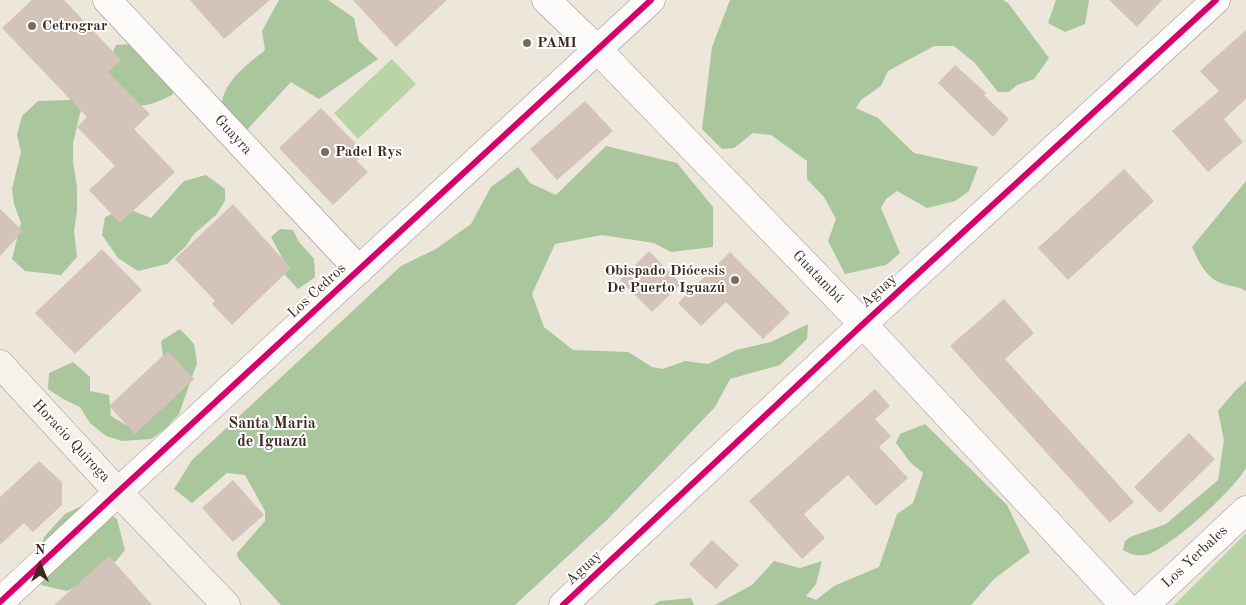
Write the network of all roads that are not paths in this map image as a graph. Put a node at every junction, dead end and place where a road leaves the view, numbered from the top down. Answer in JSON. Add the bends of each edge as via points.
{"nodes":[{"id":1,"x":107,"y":0,"type":"edge"},
{"id":2,"x":546,"y":0,"type":"edge"},
{"id":3,"x":651,"y":0,"type":"edge"},
{"id":4,"x":1216,"y":0,"type":"edge"},
{"id":5,"x":598,"y":50,"type":"junction"},
{"id":6,"x":358,"y":270,"type":"junction"},
{"id":7,"x":863,"y":324,"type":"junction"},
{"id":8,"x":0,"y":364,"type":"edge"},
{"id":9,"x":118,"y":492,"type":"junction"},
{"id":10,"x":1246,"y":510,"type":"edge"},
{"id":11,"x":0,"y":602,"type":"edge"},
{"id":12,"x":226,"y":605,"type":"edge"},
{"id":13,"x":563,"y":605,"type":"edge"},
{"id":14,"x":1124,"y":605,"type":"edge"},
{"id":15,"x":1145,"y":605,"type":"edge"}],
"edges":[{"from":1,"to":6,"type":"street","name":"Guayra"},
{"from":2,"to":5,"type":"street","name":"Guatambú"},
{"from":3,"to":5,"type":"street","name":"Los Cedros"},
{"from":4,"to":7,"type":"street","name":"Aguay"},
{"from":5,"to":6,"type":"street","name":"Los Cedros"},
{"from":5,"to":7,"type":"street","name":"Guatambú"},
{"from":6,"to":9,"type":"street","name":"Los Cedros"},
{"from":7,"to":13,"type":"street","name":"Aguay"},
{"from":7,"to":14,"type":"street","name":"Guatambú"},
{"from":8,"to":9,"type":"main road","name":"Horacio Quiroga"},
{"from":9,"to":11,"type":"street","name":"Los Cedros"},
{"from":9,"to":12,"type":"main road","name":"Horacio Quiroga"},
{"from":10,"to":15,"type":"street","name":"Los Yerbales"}]}
